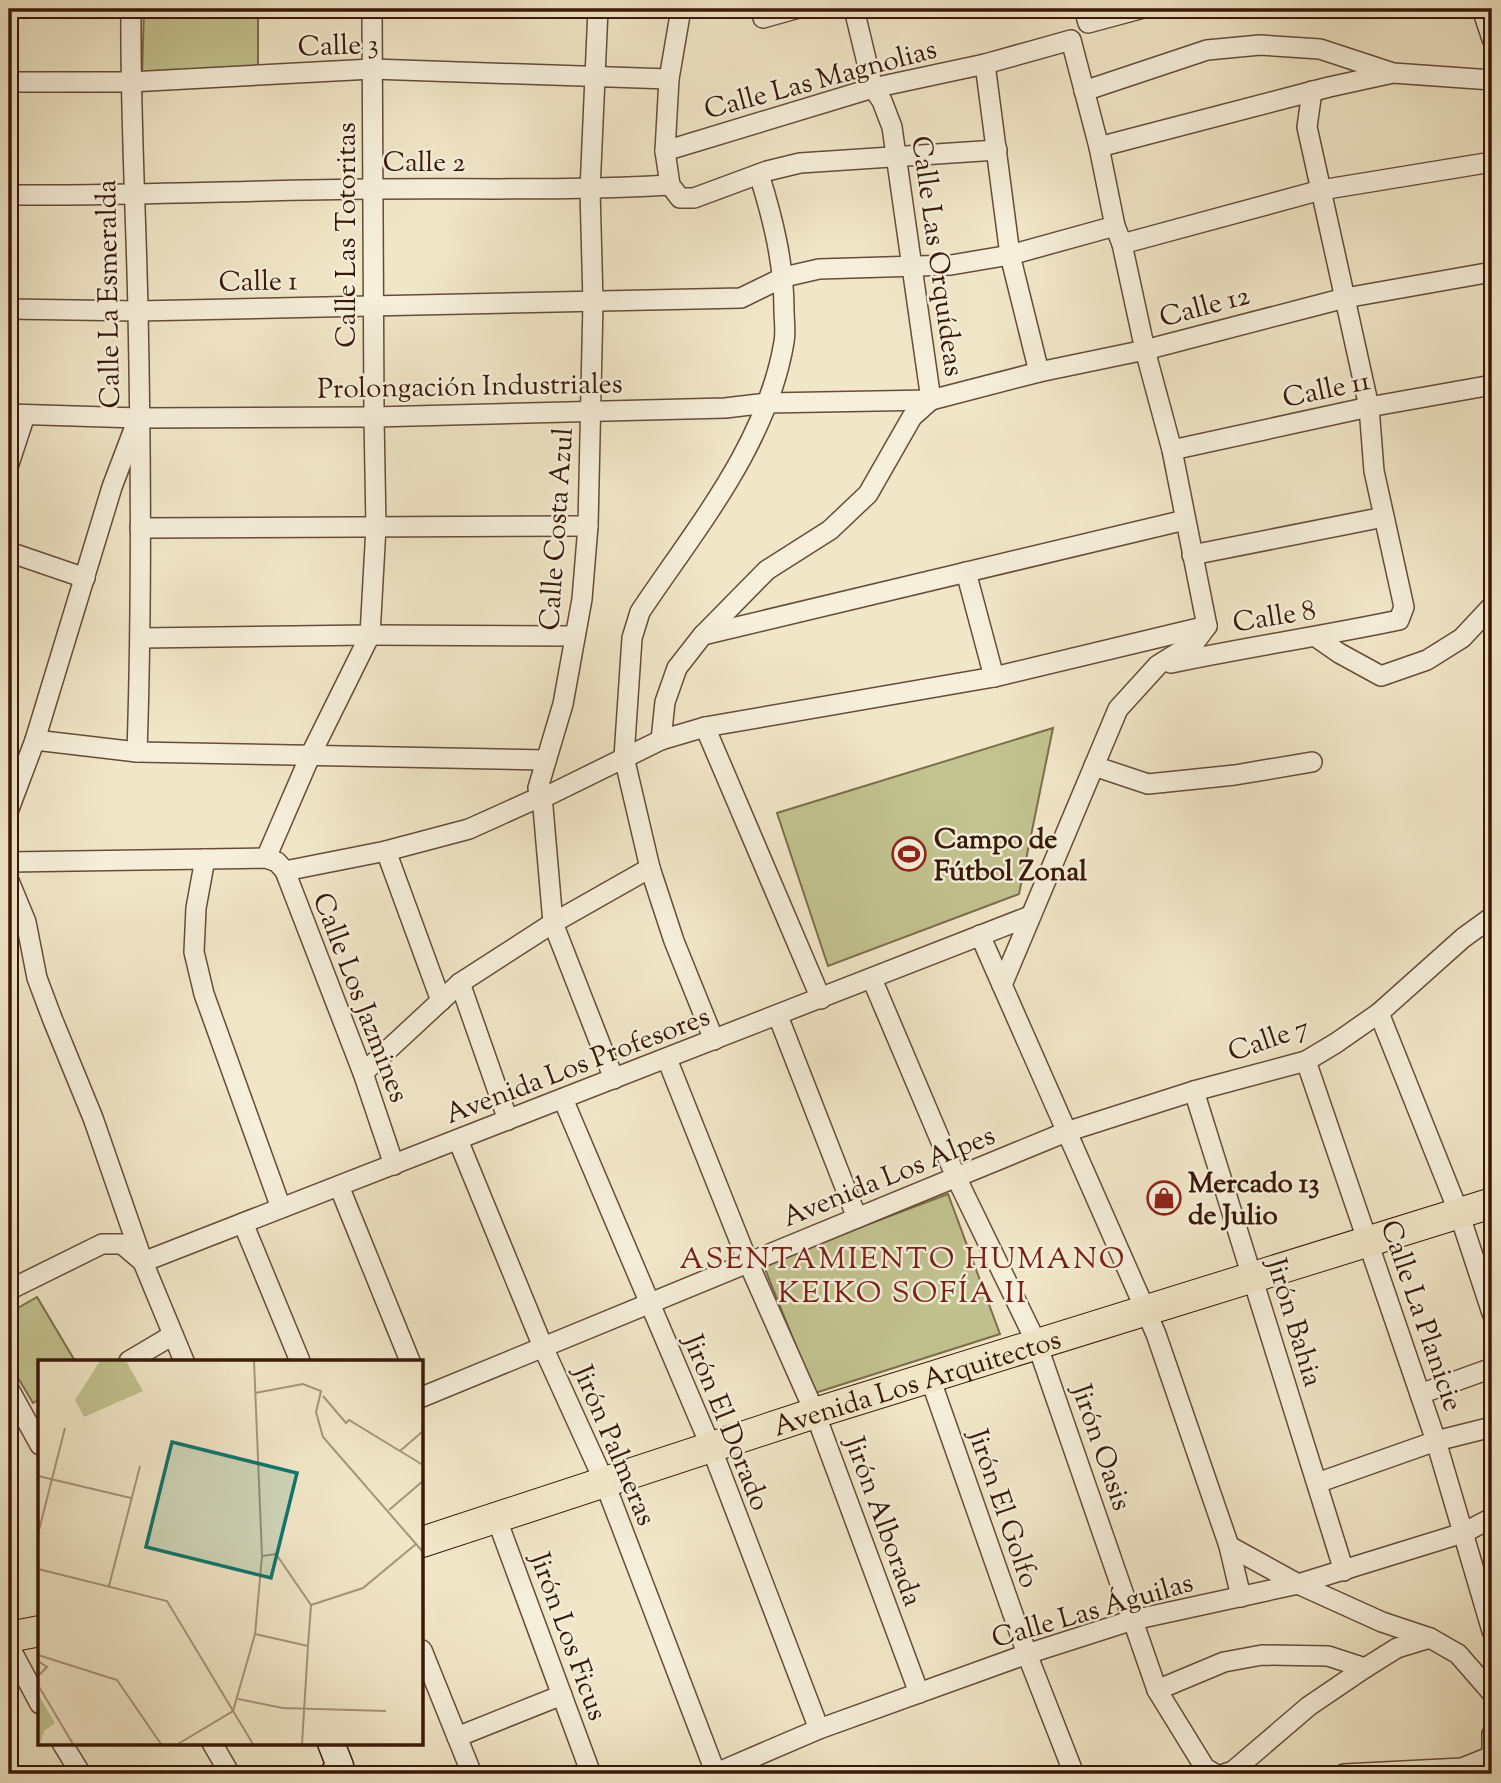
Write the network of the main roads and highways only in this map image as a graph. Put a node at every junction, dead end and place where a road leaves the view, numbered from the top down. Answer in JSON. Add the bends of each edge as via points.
{"nodes":[{"id":1,"x":1492,"y":1203,"type":"edge"},
{"id":2,"x":424,"y":1541,"type":"edge"},
{"id":3,"x":38,"y":1631,"type":"edge"},
{"id":4,"x":9,"y":1637,"type":"edge"}],
"edges":[{"from":1,"to":2,"type":"main road","name":"Avenida Los Arquitectos","via":[[815,1413]]},
{"from":3,"to":4,"type":"main road"}]}
